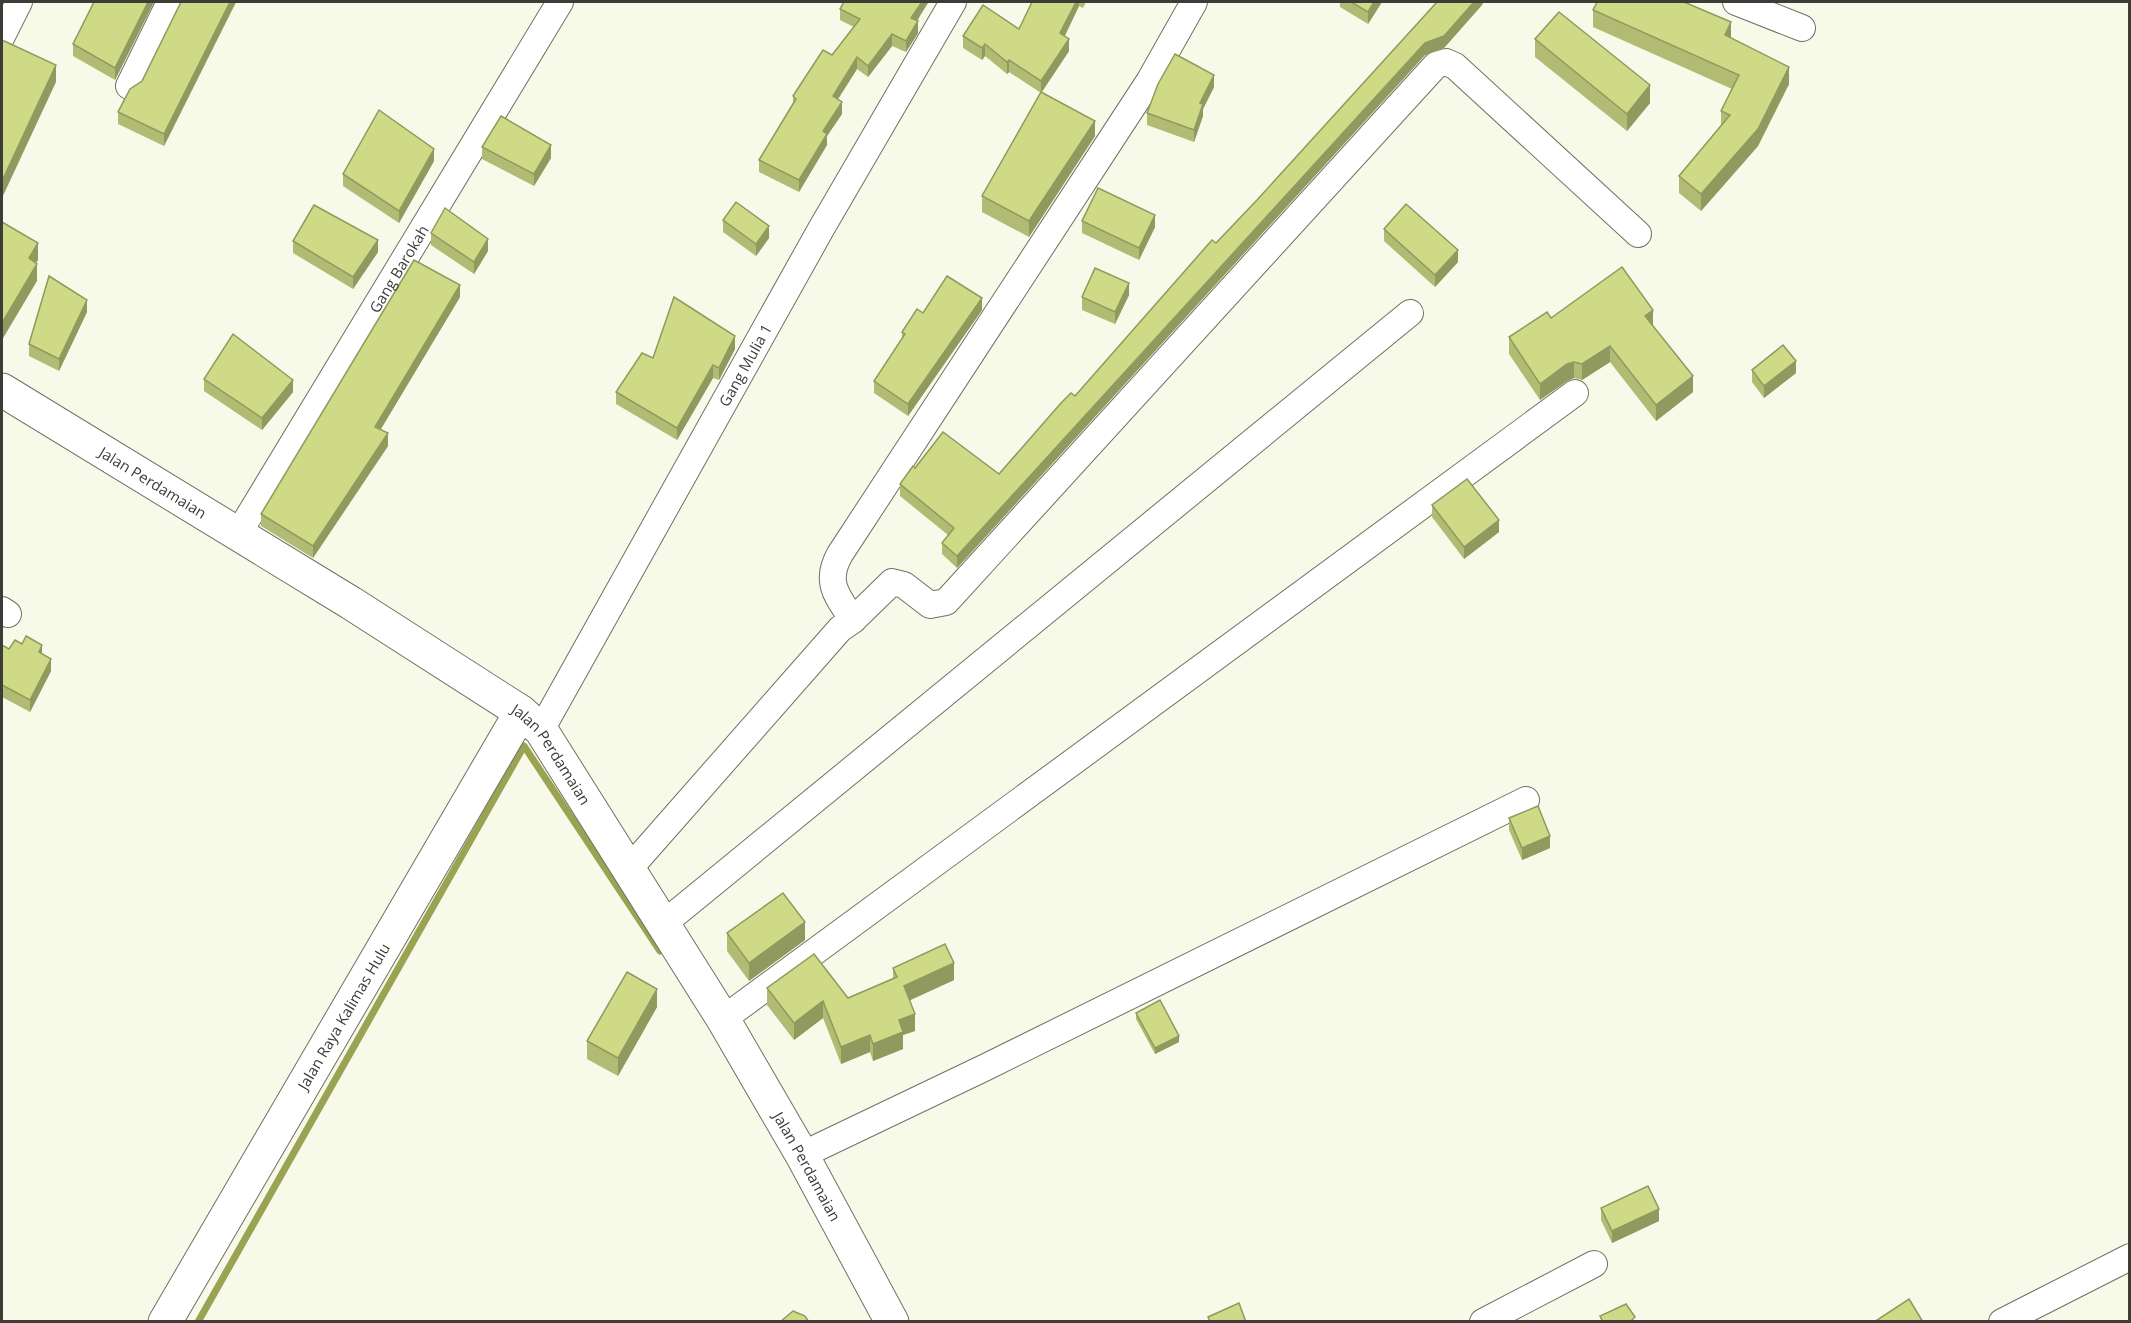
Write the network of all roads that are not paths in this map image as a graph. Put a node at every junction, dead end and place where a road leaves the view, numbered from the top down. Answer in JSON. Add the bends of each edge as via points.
{"nodes":[{"id":1,"x":19,"y":2,"type":"edge"},
{"id":2,"x":170,"y":2,"type":"edge"},
{"id":3,"x":560,"y":2,"type":"edge"},
{"id":4,"x":953,"y":2,"type":"edge"},
{"id":5,"x":1194,"y":2,"type":"edge"},
{"id":6,"x":1736,"y":2,"type":"edge"},
{"id":7,"x":1802,"y":28,"type":"dead end"},
{"id":8,"x":2,"y":36,"type":"edge"},
{"id":9,"x":129,"y":86,"type":"dead end"},
{"id":10,"x":1638,"y":234,"type":"dead end"},
{"id":11,"x":1410,"y":313,"type":"dead end"},
{"id":12,"x":2,"y":390,"type":"edge"},
{"id":13,"x":1575,"y":393,"type":"dead end"},
{"id":14,"x":237,"y":534,"type":"junction"},
{"id":15,"x":853,"y":620,"type":"junction"},
{"id":16,"x":531,"y":721,"type":"junction"},
{"id":17,"x":1526,"y":800,"type":"dead end"},
{"id":18,"x":628,"y":869,"type":"junction"},
{"id":19,"x":663,"y":924,"type":"junction"},
{"id":20,"x":723,"y":1018,"type":"junction"},
{"id":21,"x":802,"y":1155,"type":"junction"},
{"id":22,"x":2130,"y":1257,"type":"edge"},
{"id":23,"x":1594,"y":1264,"type":"dead end"},
{"id":24,"x":165,"y":1322,"type":"edge"},
{"id":25,"x":892,"y":1322,"type":"edge"},
{"id":26,"x":1483,"y":1322,"type":"edge"},
{"id":27,"x":2002,"y":1322,"type":"edge"}],
"edges":[{"from":1,"to":8,"type":"street"},
{"from":2,"to":9,"type":"street"},
{"from":3,"to":14,"type":"street","name":"Gang Barokah"},
{"from":4,"to":16,"type":"street","name":"Gang Mulia 1"},
{"from":5,"to":15,"type":"street","via":[[1150,80],[832,568],[837,596]]},
{"from":6,"to":7,"type":"street"},
{"from":10,"to":15,"type":"street","via":[[1455,66],[1446,62],[1436,65],[946,602],[930,605],[904,585],[892,582]]},
{"from":11,"to":19,"type":"street"},
{"from":12,"to":14,"type":"street","name":"Jalan Perdamaian"},
{"from":13,"to":20,"type":"street"},
{"from":14,"to":16,"type":"street","name":"Jalan Perdamaian"},
{"from":15,"to":18,"type":"street","via":[[840,629]]},
{"from":16,"to":18,"type":"street","name":"Jalan Perdamaian"},
{"from":16,"to":24,"type":"street","name":"Jalan Raya Kalimas Hulu"},
{"from":17,"to":21,"type":"street"},
{"from":18,"to":19,"type":"street","name":"Jalan Perdamaian"},
{"from":19,"to":20,"type":"street","name":"Jalan Perdamaian"},
{"from":20,"to":21,"type":"street","name":"Jalan Perdamaian"},
{"from":21,"to":25,"type":"street","name":"Jalan Perdamaian"},
{"from":22,"to":27,"type":"street"},
{"from":23,"to":26,"type":"street"}]}
